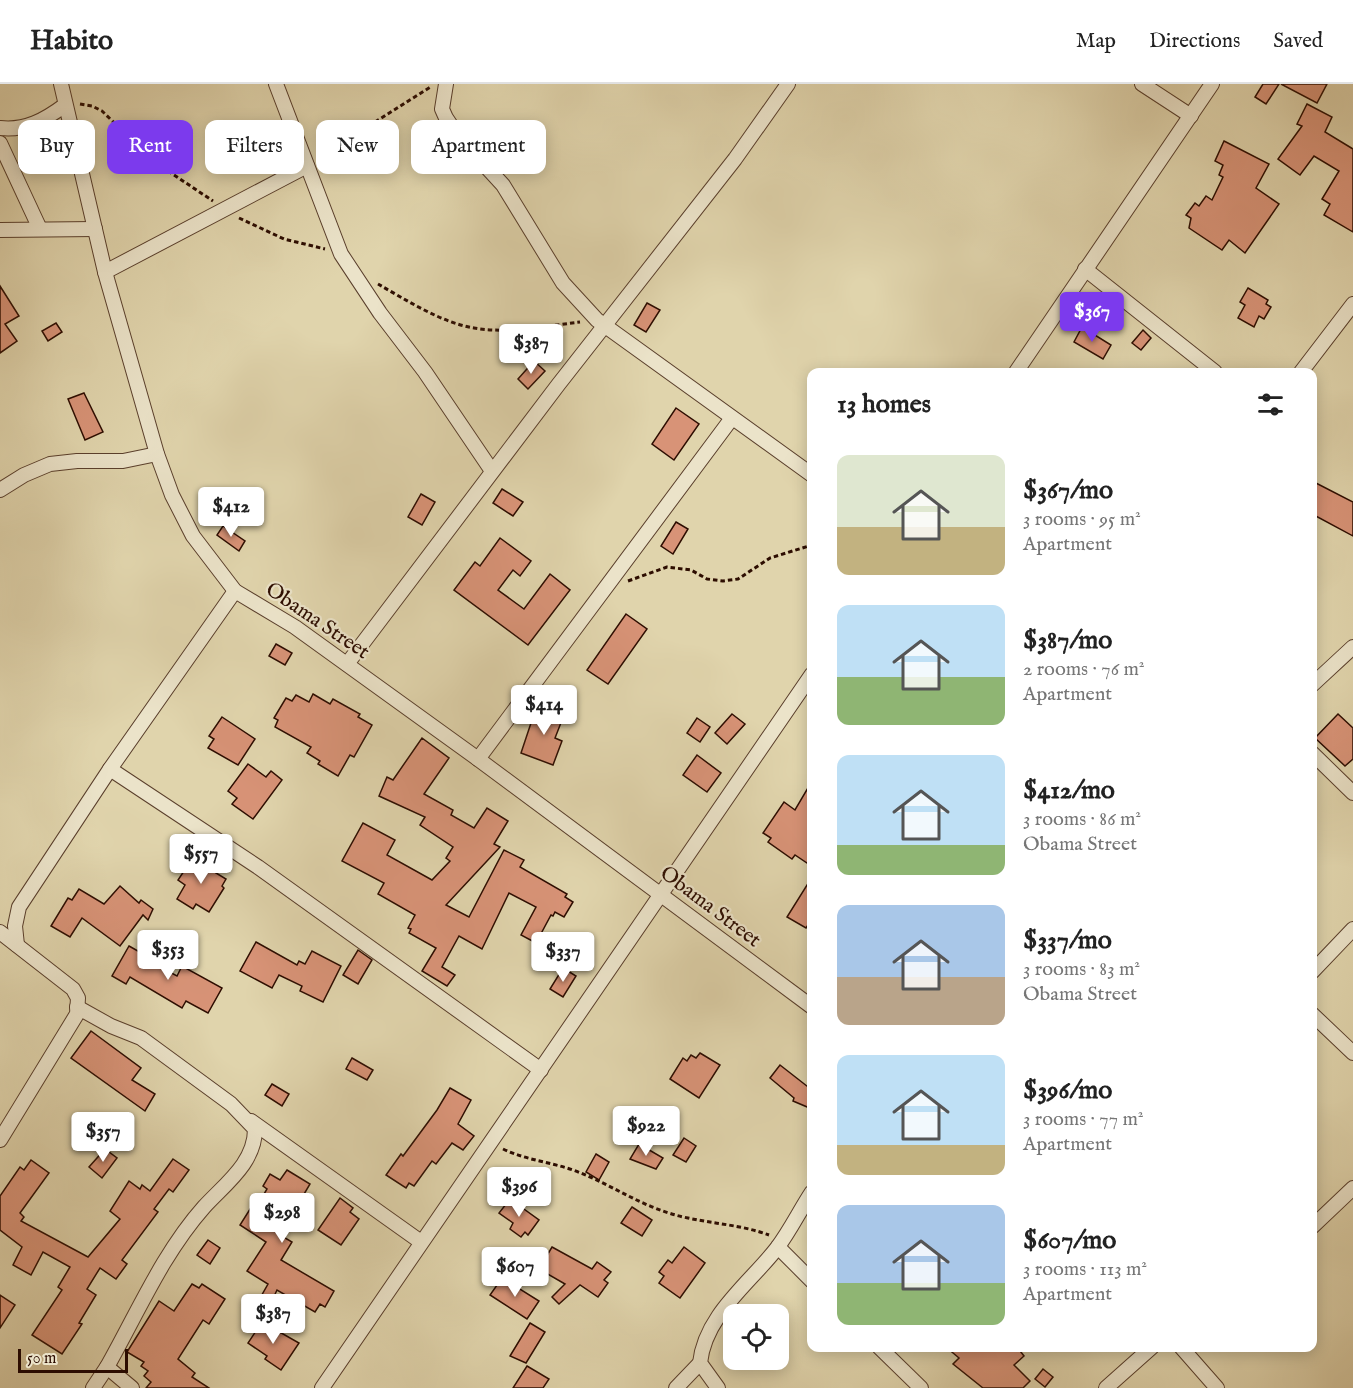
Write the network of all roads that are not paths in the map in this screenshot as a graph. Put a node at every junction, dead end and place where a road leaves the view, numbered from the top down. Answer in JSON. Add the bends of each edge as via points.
{"nodes":[{"id":1,"x":61,"y":84,"type":"edge"},
{"id":2,"x":276,"y":84,"type":"edge"},
{"id":3,"x":446,"y":84,"type":"edge"},
{"id":4,"x":788,"y":84,"type":"edge"},
{"id":5,"x":1142,"y":84,"type":"edge"},
{"id":6,"x":1212,"y":84,"type":"edge"},
{"id":7,"x":65,"y":105,"type":"junction"},
{"id":8,"x":1191,"y":116,"type":"junction"},
{"id":9,"x":0,"y":128,"type":"edge"},
{"id":10,"x":0,"y":143,"type":"edge"},
{"id":11,"x":307,"y":166,"type":"junction"},
{"id":12,"x":40,"y":229,"type":"junction"},
{"id":13,"x":94,"y":229,"type":"junction"},
{"id":14,"x":0,"y":230,"type":"edge"},
{"id":15,"x":1085,"y":269,"type":"junction"},
{"id":16,"x":105,"y":272,"type":"junction"},
{"id":17,"x":1353,"y":304,"type":"edge"},
{"id":18,"x":601,"y":323,"type":"junction"},
{"id":19,"x":1019,"y":368,"type":"edge"},
{"id":20,"x":1210,"y":368,"type":"edge"},
{"id":21,"x":1304,"y":368,"type":"edge"},
{"id":22,"x":732,"y":418,"type":"junction"},
{"id":23,"x":157,"y":454,"type":"junction"},
{"id":24,"x":492,"y":471,"type":"junction"},
{"id":25,"x":807,"y":471,"type":"edge"},
{"id":26,"x":0,"y":490,"type":"edge"},
{"id":27,"x":235,"y":591,"type":"junction"},
{"id":28,"x":1353,"y":647,"type":"edge"},
{"id":29,"x":347,"y":664,"type":"junction"},
{"id":30,"x":1317,"y":680,"type":"edge"},
{"id":31,"x":807,"y":681,"type":"edge"},
{"id":32,"x":1317,"y":758,"type":"edge"},
{"id":33,"x":478,"y":759,"type":"junction"},
{"id":34,"x":110,"y":769,"type":"junction"},
{"id":35,"x":1353,"y":793,"type":"edge"},
{"id":36,"x":661,"y":895,"type":"junction"},
{"id":37,"x":1353,"y":929,"type":"edge"},
{"id":38,"x":0,"y":932,"type":"edge"},
{"id":39,"x":16,"y":945,"type":"junction"},
{"id":40,"x":1317,"y":967,"type":"edge"},
{"id":41,"x":807,"y":1003,"type":"edge"},
{"id":42,"x":77,"y":1006,"type":"junction"},
{"id":43,"x":1317,"y":1019,"type":"edge"},
{"id":44,"x":1353,"y":1053,"type":"edge"},
{"id":45,"x":541,"y":1070,"type":"junction"},
{"id":46,"x":247,"y":1118,"type":"junction"},
{"id":47,"x":0,"y":1140,"type":"edge"},
{"id":48,"x":1353,"y":1188,"type":"edge"},
{"id":49,"x":807,"y":1200,"type":"edge"},
{"id":50,"x":1317,"y":1222,"type":"edge"},
{"id":51,"x":421,"y":1242,"type":"junction"},
{"id":52,"x":778,"y":1247,"type":"junction"},
{"id":53,"x":807,"y":1276,"type":"edge"},
{"id":54,"x":884,"y":1352,"type":"edge"},
{"id":55,"x":1146,"y":1352,"type":"edge"},
{"id":56,"x":1186,"y":1352,"type":"edge"},
{"id":57,"x":700,"y":1363,"type":"junction"},
{"id":58,"x":107,"y":1367,"type":"junction"},
{"id":59,"x":329,"y":1384,"type":"edge"},
{"id":60,"x":93,"y":1388,"type":"edge"},
{"id":61,"x":132,"y":1388,"type":"edge"},
{"id":62,"x":676,"y":1388,"type":"edge"},
{"id":63,"x":717,"y":1388,"type":"edge"},
{"id":64,"x":921,"y":1388,"type":"edge"},
{"id":65,"x":1106,"y":1388,"type":"edge"},
{"id":66,"x":1217,"y":1388,"type":"edge"}],
"edges":[{"from":1,"to":7,"type":"street","name":"Obama Street"},
{"from":2,"to":11,"type":"street"},
{"from":3,"to":18,"type":"street","via":[[442,108],[446,118],[503,185],[563,283]]},
{"from":4,"to":18,"type":"street","via":[[735,159]]},
{"from":5,"to":8,"type":"street"},
{"from":6,"to":8,"type":"street"},
{"from":7,"to":9,"type":"street","via":[[28,126],[15,130]]},
{"from":7,"to":13,"type":"street","name":"Obama Street"},
{"from":8,"to":15,"type":"street"},
{"from":10,"to":12,"type":"street"},
{"from":11,"to":16,"type":"street"},
{"from":11,"to":24,"type":"street","via":[[341,254]]},
{"from":12,"to":13,"type":"street"},
{"from":12,"to":14,"type":"street"},
{"from":13,"to":16,"type":"street","name":"Obama Street"},
{"from":15,"to":19,"type":"street"},
{"from":15,"to":20,"type":"street"},
{"from":16,"to":23,"type":"street","name":"Obama Street"},
{"from":17,"to":21,"type":"street"},
{"from":18,"to":22,"type":"street"},
{"from":18,"to":24,"type":"street"},
{"from":22,"to":25,"type":"street"},
{"from":22,"to":33,"type":"street"},
{"from":23,"to":26,"type":"street","via":[[123,461],[50,464]]},
{"from":23,"to":27,"type":"street","name":"Obama Street","via":[[193,536]]},
{"from":24,"to":29,"type":"street"},
{"from":27,"to":29,"type":"street","name":"Obama Street"},
{"from":27,"to":34,"type":"street"},
{"from":28,"to":30,"type":"street"},
{"from":29,"to":33,"type":"street","name":"Obama Street"},
{"from":31,"to":36,"type":"street"},
{"from":32,"to":35,"type":"street"},
{"from":33,"to":36,"type":"street","name":"Obama Street"},
{"from":34,"to":39,"type":"street","via":[[19,907]]},
{"from":34,"to":45,"type":"street","via":[[258,867]]},
{"from":36,"to":41,"type":"street","name":"Obama Street"},
{"from":36,"to":45,"type":"street"},
{"from":37,"to":40,"type":"street"},
{"from":38,"to":39,"type":"street"},
{"from":39,"to":42,"type":"street","via":[[73,989]]},
{"from":42,"to":46,"type":"street","via":[[141,1038]]},
{"from":42,"to":47,"type":"street","via":[[72,1023]]},
{"from":43,"to":44,"type":"street"},
{"from":45,"to":51,"type":"street"},
{"from":46,"to":51,"type":"street"},
{"from":46,"to":58,"type":"street","via":[[255,1129],[255,1142],[242,1166],[184,1230]]},
{"from":48,"to":50,"type":"street"},
{"from":49,"to":52,"type":"street"},
{"from":51,"to":59,"type":"street"},
{"from":52,"to":53,"type":"street"},
{"from":52,"to":57,"type":"street","via":[[729,1302],[704,1343]]},
{"from":54,"to":64,"type":"street"},
{"from":55,"to":65,"type":"street"},
{"from":56,"to":66,"type":"street"},
{"from":57,"to":62,"type":"street"},
{"from":57,"to":63,"type":"street"},
{"from":58,"to":60,"type":"street"},
{"from":58,"to":61,"type":"street"}]}
